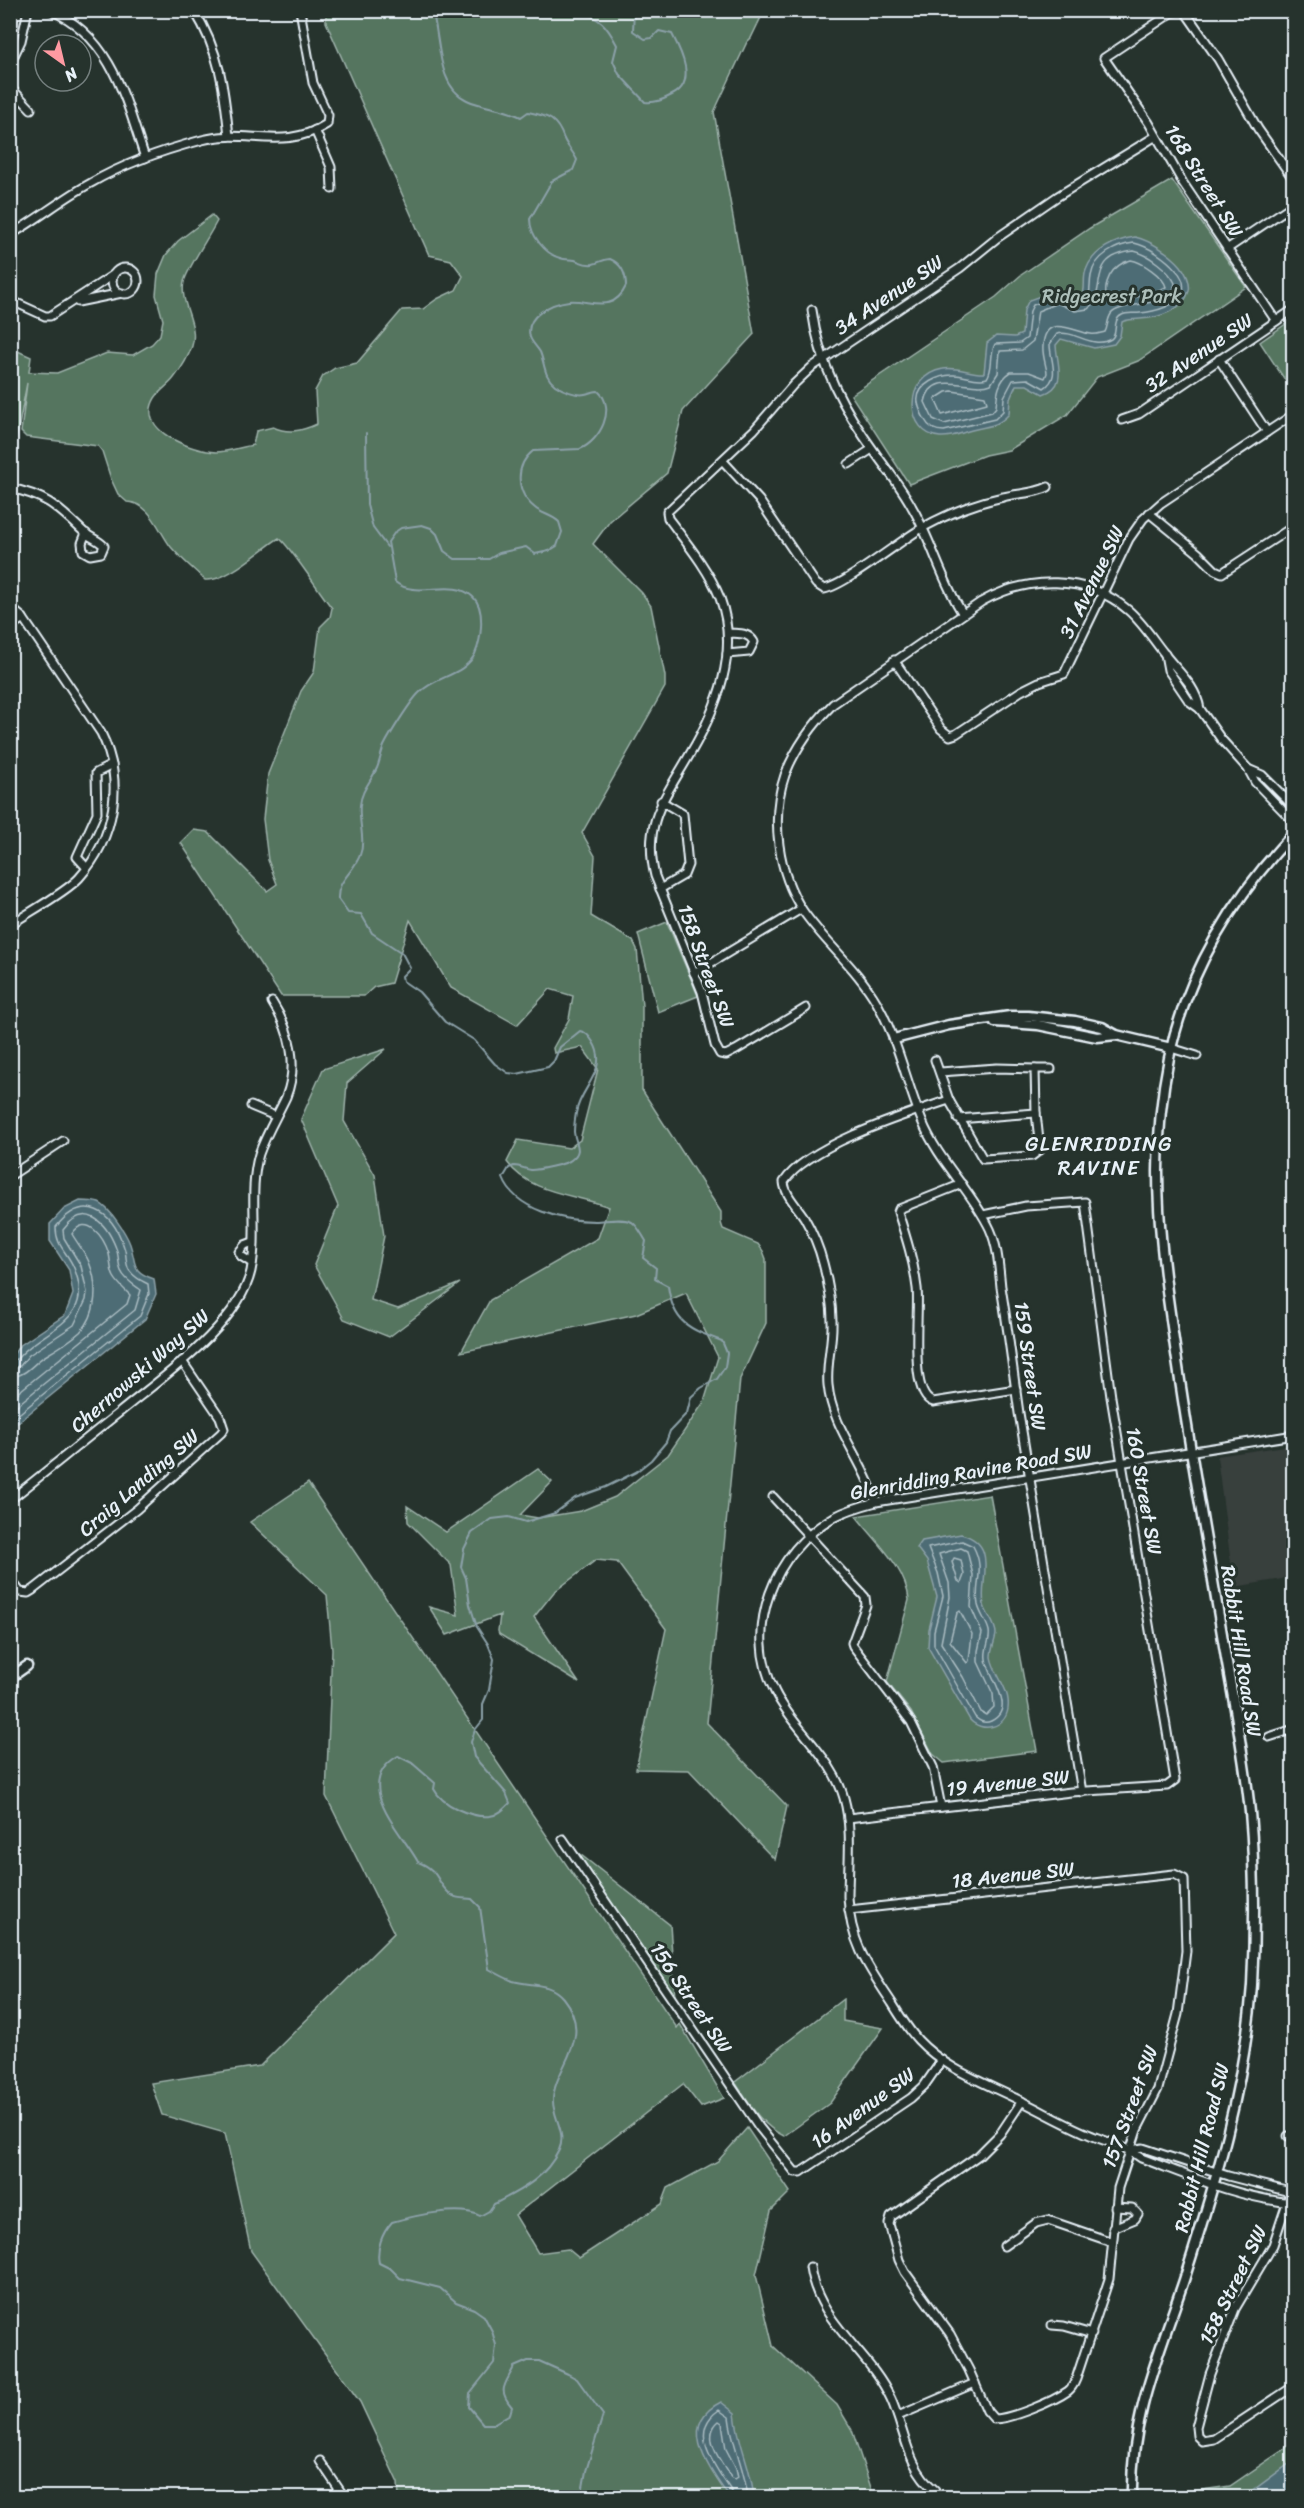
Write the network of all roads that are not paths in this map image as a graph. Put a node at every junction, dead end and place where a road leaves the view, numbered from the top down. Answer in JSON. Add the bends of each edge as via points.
{"nodes":[{"id":1,"x":28,"y":10,"type":"edge"},
{"id":2,"x":50,"y":10,"type":"edge"},
{"id":3,"x":194,"y":10,"type":"edge"},
{"id":4,"x":300,"y":10,"type":"edge"},
{"id":5,"x":1182,"y":10,"type":"edge"},
{"id":6,"x":10,"y":64,"type":"edge"},
{"id":7,"x":10,"y":87,"type":"edge"},
{"id":8,"x":31,"y":109,"type":"dead end"},
{"id":9,"x":315,"y":130,"type":"junction"},
{"id":10,"x":229,"y":136,"type":"junction"},
{"id":11,"x":1156,"y":136,"type":"junction"},
{"id":12,"x":145,"y":159,"type":"junction"},
{"id":13,"x":1293,"y":180,"type":"edge"},
{"id":14,"x":333,"y":189,"type":"dead end"},
{"id":15,"x":1293,"y":204,"type":"edge"},
{"id":16,"x":10,"y":235,"type":"edge"},
{"id":17,"x":1227,"y":249,"type":"junction"},
{"id":18,"x":113,"y":275,"type":"junction"},
{"id":19,"x":122,"y":293,"type":"junction"},
{"id":20,"x":10,"y":300,"type":"edge"},
{"id":21,"x":72,"y":303,"type":"junction"},
{"id":22,"x":1293,"y":309,"type":"edge"},
{"id":23,"x":812,"y":310,"type":"dead end"},
{"id":24,"x":1276,"y":321,"type":"junction"},
{"id":25,"x":1219,"y":359,"type":"junction"},
{"id":26,"x":822,"y":360,"type":"junction"},
{"id":27,"x":1293,"y":414,"type":"edge"},
{"id":28,"x":1122,"y":420,"type":"dead end"},
{"id":29,"x":1267,"y":432,"type":"junction"},
{"id":30,"x":872,"y":449,"type":"junction"},
{"id":31,"x":723,"y":461,"type":"junction"},
{"id":32,"x":849,"y":464,"type":"dead end"},
{"id":33,"x":1048,"y":487,"type":"dead end"},
{"id":34,"x":10,"y":488,"type":"edge"},
{"id":35,"x":666,"y":513,"type":"joint"},
{"id":36,"x":1149,"y":513,"type":"junction"},
{"id":37,"x":1293,"y":526,"type":"edge"},
{"id":38,"x":922,"y":528,"type":"junction"},
{"id":39,"x":86,"y":534,"type":"dead end"},
{"id":40,"x":1104,"y":594,"type":"junction"},
{"id":41,"x":10,"y":607,"type":"edge"},
{"id":42,"x":963,"y":614,"type":"junction"},
{"id":43,"x":23,"y":618,"type":"junction"},
{"id":44,"x":10,"y":627,"type":"edge"},
{"id":45,"x":728,"y":633,"type":"junction"},
{"id":46,"x":727,"y":654,"type":"junction"},
{"id":47,"x":894,"y":660,"type":"junction"},
{"id":48,"x":10,"y":756,"type":"edge"},
{"id":49,"x":112,"y":765,"type":"junction"},
{"id":50,"x":1248,"y":769,"type":"junction"},
{"id":51,"x":10,"y":781,"type":"edge"},
{"id":52,"x":661,"y":801,"type":"junction"},
{"id":53,"x":1293,"y":807,"type":"edge"},
{"id":54,"x":1293,"y":822,"type":"edge"},
{"id":55,"x":1293,"y":833,"type":"edge"},
{"id":56,"x":86,"y":867,"type":"junction"},
{"id":57,"x":660,"y":889,"type":"junction"},
{"id":58,"x":801,"y":909,"type":"junction"},
{"id":59,"x":10,"y":913,"type":"edge"},
{"id":60,"x":13,"y":923,"type":"edge"},
{"id":61,"x":694,"y":973,"type":"junction"},
{"id":62,"x":272,"y":1002,"type":"dead end"},
{"id":63,"x":806,"y":1008,"type":"dead end"},
{"id":64,"x":894,"y":1039,"type":"junction"},
{"id":65,"x":1171,"y":1048,"type":"junction"},
{"id":66,"x":1197,"y":1056,"type":"dead end"},
{"id":67,"x":935,"y":1060,"type":"dead end"},
{"id":68,"x":1035,"y":1069,"type":"junction"},
{"id":69,"x":1051,"y":1069,"type":"dead end"},
{"id":70,"x":940,"y":1072,"type":"junction"},
{"id":71,"x":949,"y":1100,"type":"junction"},
{"id":72,"x":251,"y":1106,"type":"dead end"},
{"id":73,"x":919,"y":1110,"type":"junction"},
{"id":74,"x":1036,"y":1113,"type":"junction"},
{"id":75,"x":275,"y":1116,"type":"junction"},
{"id":76,"x":958,"y":1119,"type":"junction"},
{"id":77,"x":63,"y":1140,"type":"dead end"},
{"id":78,"x":10,"y":1176,"type":"edge"},
{"id":79,"x":963,"y":1184,"type":"junction"},
{"id":80,"x":983,"y":1215,"type":"junction"},
{"id":81,"x":253,"y":1242,"type":"junction"},
{"id":82,"x":252,"y":1263,"type":"junction"},
{"id":83,"x":182,"y":1361,"type":"junction"},
{"id":84,"x":1016,"y":1389,"type":"junction"},
{"id":85,"x":1293,"y":1435,"type":"edge"},
{"id":86,"x":1191,"y":1451,"type":"junction"},
{"id":87,"x":1122,"y":1462,"type":"junction"},
{"id":88,"x":1030,"y":1477,"type":"junction"},
{"id":89,"x":773,"y":1497,"type":"dead end"},
{"id":90,"x":10,"y":1500,"type":"edge"},
{"id":91,"x":876,"y":1502,"type":"junction"},
{"id":92,"x":809,"y":1536,"type":"junction"},
{"id":93,"x":10,"y":1578,"type":"edge"},
{"id":94,"x":27,"y":1666,"type":"dead end"},
{"id":95,"x":10,"y":1678,"type":"edge"},
{"id":96,"x":1293,"y":1729,"type":"edge"},
{"id":97,"x":1269,"y":1737,"type":"dead end"},
{"id":98,"x":1171,"y":1784,"type":"joint"},
{"id":99,"x":1082,"y":1792,"type":"junction"},
{"id":100,"x":941,"y":1807,"type":"junction"},
{"id":101,"x":848,"y":1818,"type":"junction"},
{"id":102,"x":563,"y":1839,"type":"dead end"},
{"id":103,"x":1181,"y":1876,"type":"joint"},
{"id":104,"x":849,"y":1910,"type":"junction"},
{"id":105,"x":942,"y":2060,"type":"junction"},
{"id":106,"x":1022,"y":2101,"type":"junction"},
{"id":107,"x":1131,"y":2150,"type":"junction"},
{"id":108,"x":795,"y":2172,"type":"joint"},
{"id":109,"x":1217,"y":2173,"type":"junction"},
{"id":110,"x":1293,"y":2182,"type":"edge"},
{"id":111,"x":1213,"y":2184,"type":"junction"},
{"id":112,"x":1292,"y":2193,"type":"edge"},
{"id":113,"x":1291,"y":2203,"type":"edge"},
{"id":114,"x":1115,"y":2207,"type":"junction"},
{"id":115,"x":1113,"y":2228,"type":"junction"},
{"id":116,"x":1112,"y":2242,"type":"junction"},
{"id":117,"x":1004,"y":2246,"type":"dead end"},
{"id":118,"x":810,"y":2267,"type":"dead end"},
{"id":119,"x":1052,"y":2325,"type":"dead end"},
{"id":120,"x":1092,"y":2334,"type":"junction"},
{"id":121,"x":975,"y":2383,"type":"junction"},
{"id":122,"x":1293,"y":2386,"type":"edge"},
{"id":123,"x":898,"y":2416,"type":"junction"},
{"id":124,"x":320,"y":2461,"type":"dead end"},
{"id":125,"x":935,"y":2490,"type":"dead end"},
{"id":126,"x":345,"y":2498,"type":"edge"},
{"id":127,"x":1131,"y":2498,"type":"edge"}],
"edges":[{"from":1,"to":6,"type":"street","via":[[21,41]]},
{"from":2,"to":12,"type":"street","via":[[79,27],[102,51],[123,90]]},
{"from":3,"to":10,"type":"street","via":[[219,65]]},
{"from":4,"to":9,"type":"street","via":[[313,83],[329,118],[327,124]]},
{"from":5,"to":11,"type":"street","name":"168 Street SW","via":[[1104,58]]},
{"from":5,"to":13,"type":"street","via":[[1218,59]]},
{"from":7,"to":8,"type":"street"},
{"from":9,"to":10,"type":"street","via":[[276,140]]},
{"from":9,"to":14,"type":"street","via":[[331,167]]},
{"from":10,"to":12,"type":"street","via":[[201,140]]},
{"from":11,"to":17,"type":"street","name":"168 Street SW"},
{"from":11,"to":26,"type":"street","name":"34 Avenue SW","via":[[1040,208],[960,268]]},
{"from":12,"to":16,"type":"street","via":[[90,183]]},
{"from":15,"to":17,"type":"street"},
{"from":17,"to":24,"type":"street","name":"168 Street SW"},
{"from":18,"to":19,"type":"street","via":[[113,286]]},
{"from":18,"to":19,"type":"street","via":[[123,268],[137,275],[137,287]]},
{"from":18,"to":21,"type":"street"},
{"from":19,"to":21,"type":"street"},
{"from":20,"to":21,"type":"street","via":[[45,315]]},
{"from":22,"to":24,"type":"street","name":"32 Avenue SW"},
{"from":23,"to":26,"type":"street"},
{"from":24,"to":25,"type":"street","name":"32 Avenue SW"},
{"from":25,"to":28,"type":"street","name":"32 Avenue SW","via":[[1139,414]]},
{"from":25,"to":29,"type":"street"},
{"from":26,"to":30,"type":"street","via":[[848,413]]},
{"from":26,"to":31,"type":"street","name":"34 Avenue SW","via":[[799,379]]},
{"from":27,"to":29,"type":"street","name":"31 Avenue SW"},
{"from":29,"to":36,"type":"street","name":"31 Avenue SW"},
{"from":30,"to":32,"type":"street"},
{"from":30,"to":38,"type":"street"},
{"from":31,"to":35,"type":"street","name":"34 Avenue SW"},
{"from":31,"to":38,"type":"street","via":[[759,500],[816,584],[824,589],[838,584]]},
{"from":33,"to":38,"type":"street","via":[[987,501]]},
{"from":34,"to":39,"type":"street","via":[[50,501]]},
{"from":35,"to":45,"type":"street","name":"158 Street SW","via":[[720,598]]},
{"from":36,"to":37,"type":"street","via":[[1222,573]]},
{"from":36,"to":40,"type":"street","name":"31 Avenue SW","via":[[1129,539]]},
{"from":38,"to":42,"type":"street","via":[[945,585]]},
{"from":40,"to":42,"type":"street","name":"159 Street SW","via":[[1073,584],[1028,584],[992,596]]},
{"from":40,"to":47,"type":"street","name":"31 Avenue SW","via":[[1067,671],[1028,687],[950,736],[941,729]]},
{"from":40,"to":50,"type":"street","name":"159 Street SW","via":[[1139,621],[1177,665],[1198,697],[1200,709]]},
{"from":41,"to":43,"type":"street"},
{"from":42,"to":47,"type":"street","name":"159 Street SW"},
{"from":43,"to":44,"type":"street"},
{"from":43,"to":49,"type":"street","via":[[101,733]]},
{"from":45,"to":46,"type":"street","name":"158 Street SW"},
{"from":45,"to":46,"type":"street","via":[[744,634],[754,642],[749,652]]},
{"from":46,"to":52,"type":"street","name":"158 Street SW","via":[[724,678],[706,723]]},
{"from":47,"to":58,"type":"street","name":"159 Street SW","via":[[823,714],[786,775],[780,797],[779,843]]},
{"from":48,"to":51,"type":"street"},
{"from":49,"to":56,"type":"street","via":[[112,812],[101,848]]},
{"from":49,"to":56,"type":"street","via":[[96,773],[97,813],[77,856]]},
{"from":50,"to":53,"type":"street","via":[[1262,775]]},
{"from":50,"to":54,"type":"street","via":[[1255,782]]},
{"from":52,"to":57,"type":"street","name":"158 Street SW","via":[[651,838],[651,860]]},
{"from":52,"to":57,"type":"street","name":"158 Street SW","via":[[683,814],[687,865],[684,875]]},
{"from":55,"to":65,"type":"main road","name":"Rabbit Hill Road SW","via":[[1253,880],[1222,926],[1195,981]]},
{"from":56,"to":60,"type":"street","via":[[78,879]]},
{"from":57,"to":61,"type":"street","name":"158 Street SW"},
{"from":58,"to":61,"type":"street"},
{"from":58,"to":64,"type":"street","name":"159 Street SW","via":[[872,995]]},
{"from":59,"to":60,"type":"street"},
{"from":61,"to":63,"type":"street","name":"158 Street SW","via":[[720,1054],[736,1050]]},
{"from":62,"to":75,"type":"street","name":"Chernowski Way SW","via":[[283,1020],[292,1063],[286,1096]]},
{"from":64,"to":65,"type":"main road","via":[[949,1025],[1010,1016],[1052,1018],[1102,1027],[1116,1035]]},
{"from":64,"to":73,"type":"street","name":"159 Street SW"},
{"from":65,"to":66,"type":"street"},
{"from":65,"to":86,"type":"main road","name":"Rabbit Hill Road SW","via":[[1157,1144],[1158,1224]]},
{"from":67,"to":70,"type":"street"},
{"from":68,"to":69,"type":"street"},
{"from":68,"to":70,"type":"street"},
{"from":68,"to":74,"type":"street"},
{"from":70,"to":71,"type":"street"},
{"from":71,"to":73,"type":"street"},
{"from":71,"to":76,"type":"street"},
{"from":72,"to":75,"type":"street"},
{"from":73,"to":79,"type":"street","name":"159 Street SW","via":[[930,1136]]},
{"from":73,"to":91,"type":"street","via":[[838,1142],[789,1175],[784,1185],[823,1262],[832,1321],[828,1384],[839,1426],[869,1479]]},
{"from":74,"to":76,"type":"street"},
{"from":74,"to":76,"type":"street","via":[[1040,1150],[1032,1156],[982,1159]]},
{"from":75,"to":81,"type":"street","name":"Chernowski Way SW","via":[[256,1166]]},
{"from":77,"to":78,"type":"street"},
{"from":79,"to":80,"type":"street","name":"159 Street SW"},
{"from":79,"to":84,"type":"street","via":[[898,1212],[917,1289],[918,1378],[928,1401]]},
{"from":80,"to":84,"type":"street","name":"159 Street SW","via":[[994,1241]]},
{"from":80,"to":87,"type":"street","name":"160 Street SW","via":[[1026,1206],[1085,1202]]},
{"from":81,"to":82,"type":"street","name":"Chernowski Way SW"},
{"from":81,"to":82,"type":"street","via":[[239,1252]]},
{"from":82,"to":83,"type":"street","name":"Chernowski Way SW","via":[[239,1300],[221,1325]]},
{"from":83,"to":90,"type":"street","name":"Chernowski Way SW"},
{"from":83,"to":93,"type":"street","name":"Craig Landing SW","via":[[220,1417],[224,1429],[221,1433],[137,1509],[33,1590],[21,1592]]},
{"from":84,"to":88,"type":"street","name":"159 Street SW"},
{"from":85,"to":86,"type":"street","name":"Glenridding Ravine Road SW"},
{"from":86,"to":87,"type":"street","name":"Glenridding Ravine Road SW"},
{"from":86,"to":109,"type":"main road","name":"Rabbit Hill Road SW","via":[[1249,1808],[1254,1899],[1248,2024],[1233,2111]]},
{"from":87,"to":88,"type":"street","name":"Glenridding Ravine Road SW"},
{"from":87,"to":98,"type":"street","name":"160 Street SW","via":[[1175,1775]]},
{"from":88,"to":91,"type":"street","name":"Glenridding Ravine Road SW"},
{"from":88,"to":99,"type":"street","name":"159 Street SW"},
{"from":89,"to":92,"type":"street"},
{"from":91,"to":92,"type":"street","name":"Glenridding Ravine Road SW","via":[[843,1512]]},
{"from":92,"to":100,"type":"street","via":[[865,1597],[853,1646],[910,1722],[933,1767]]},
{"from":92,"to":101,"type":"street","name":"Glenridding Ravine Road SW","via":[[786,1561],[769,1594],[762,1630],[764,1664],[779,1701],[834,1774]]},
{"from":94,"to":95,"type":"main road"},
{"from":96,"to":97,"type":"street"},
{"from":98,"to":99,"type":"street","name":"19 Avenue SW"},
{"from":99,"to":100,"type":"street","name":"19 Avenue SW"},
{"from":100,"to":101,"type":"street","name":"19 Avenue SW"},
{"from":101,"to":104,"type":"street","name":"Glenridding Ravine Road SW"},
{"from":102,"to":108,"type":"street","name":"156 Street SW","via":[[759,2127]]},
{"from":103,"to":104,"type":"street","name":"18 Avenue SW"},
{"from":103,"to":107,"type":"street","name":"157 Street SW","via":[[1185,1882],[1186,1930],[1178,2014],[1158,2089]]},
{"from":104,"to":105,"type":"street","name":"Glenridding Ravine Road SW","via":[[854,1936],[867,1965],[916,2038]]},
{"from":105,"to":106,"type":"street","name":"Glenridding Ravine Road SW"},
{"from":105,"to":108,"type":"street","name":"16 Avenue SW","via":[[911,2098],[801,2172]]},
{"from":106,"to":107,"type":"street","name":"Glenridding Ravine Road SW","via":[[1088,2134]]},
{"from":106,"to":121,"type":"street","via":[[979,2155],[889,2220],[905,2272],[950,2334]]},
{"from":107,"to":109,"type":"street","via":[[1143,2148]]},
{"from":107,"to":111,"type":"street","via":[[1141,2158]]},
{"from":107,"to":114,"type":"street","name":"157 Street SW"},
{"from":109,"to":111,"type":"main road","name":"Rabbit Hill Road SW"},
{"from":109,"to":112,"type":"street"},
{"from":110,"to":112,"type":"street","name":"158 Street SW"},
{"from":111,"to":113,"type":"street"},
{"from":111,"to":127,"type":"main road","name":"Rabbit Hill Road SW","via":[[1143,2399],[1133,2446]]},
{"from":112,"to":113,"type":"street","name":"158 Street SW"},
{"from":113,"to":122,"type":"street","name":"158 Street SW","via":[[1273,2245],[1229,2323],[1206,2389],[1197,2436],[1202,2441],[1214,2439]]},
{"from":114,"to":115,"type":"street","name":"157 Street SW"},
{"from":114,"to":115,"type":"street","via":[[1132,2208],[1138,2214]]},
{"from":115,"to":116,"type":"street","name":"157 Street SW"},
{"from":116,"to":117,"type":"street","via":[[1048,2220],[1036,2223]]},
{"from":116,"to":120,"type":"street","name":"157 Street SW","via":[[1109,2279]]},
{"from":118,"to":123,"type":"street","via":[[823,2307],[873,2368]]},
{"from":119,"to":120,"type":"street"},
{"from":120,"to":121,"type":"street","name":"157 Street SW","via":[[1071,2388],[1062,2395],[994,2419]]},
{"from":121,"to":123,"type":"street"},
{"from":123,"to":125,"type":"street","via":[[916,2468]]},
{"from":124,"to":126,"type":"street"}]}
